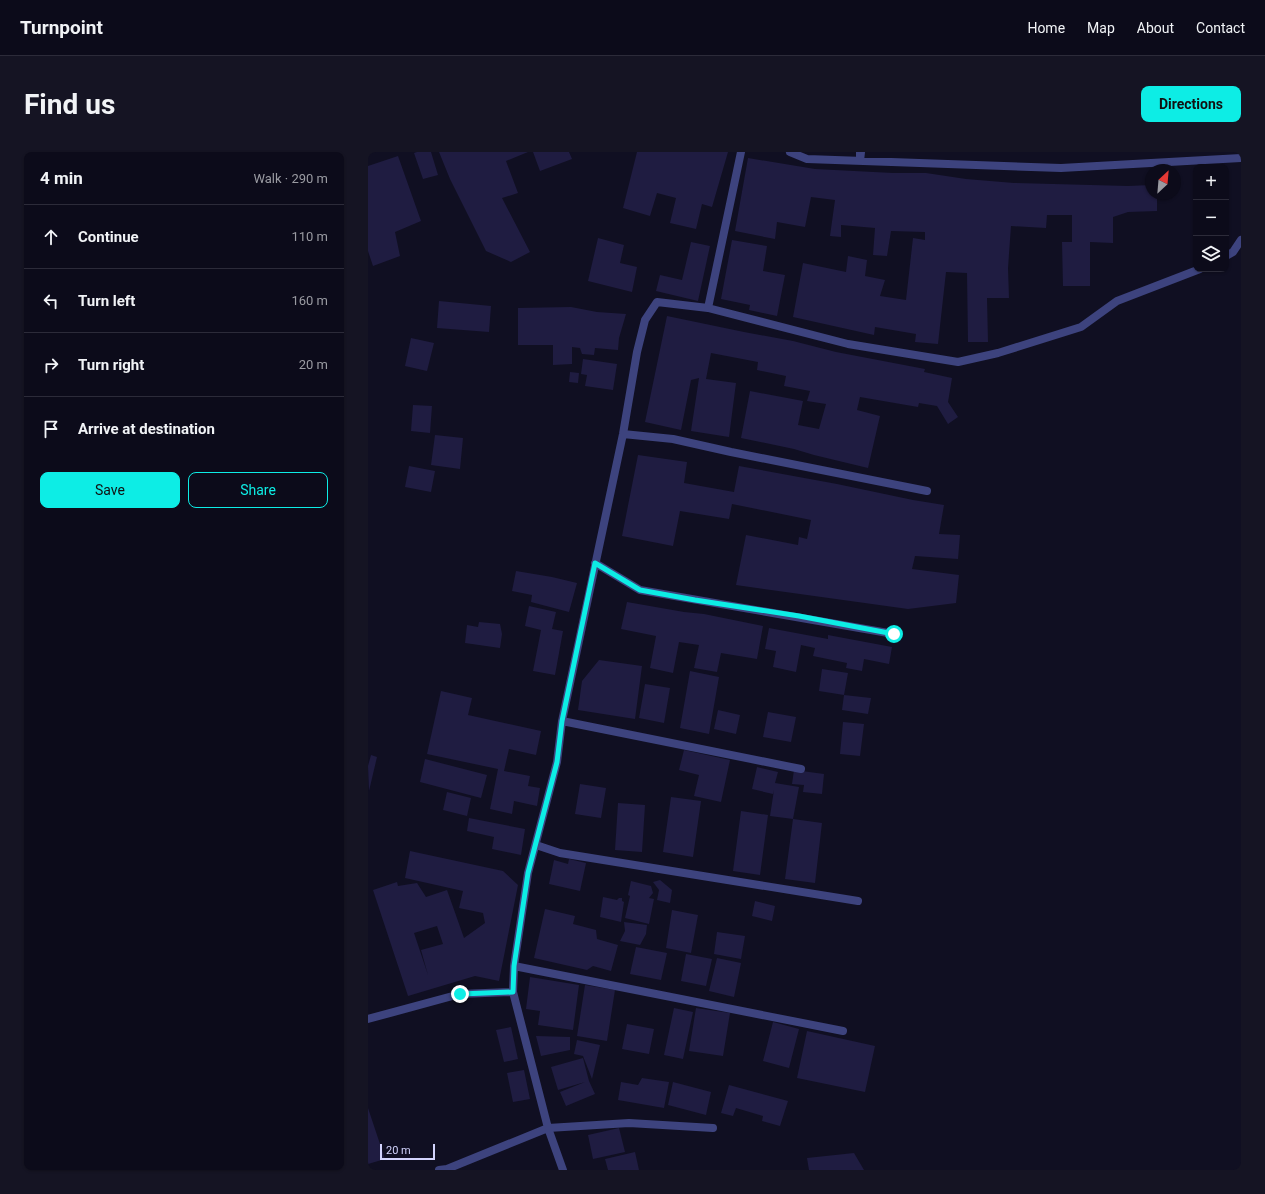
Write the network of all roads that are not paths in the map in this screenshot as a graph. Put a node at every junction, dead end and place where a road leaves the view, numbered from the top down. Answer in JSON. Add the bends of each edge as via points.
{"nodes":[{"id":1,"x":741,"y":152,"type":"edge"},
{"id":2,"x":790,"y":152,"type":"edge"},
{"id":3,"x":861,"y":152,"type":"edge"},
{"id":4,"x":1241,"y":158,"type":"edge"},
{"id":5,"x":860,"y":161,"type":"junction"},
{"id":6,"x":1241,"y":240,"type":"edge"},
{"id":7,"x":1229,"y":254,"type":"edge"},
{"id":8,"x":1193,"y":272,"type":"edge"},
{"id":9,"x":708,"y":308,"type":"junction"},
{"id":10,"x":623,"y":434,"type":"junction"},
{"id":11,"x":927,"y":491,"type":"dead end"},
{"id":12,"x":595,"y":563,"type":"junction"},
{"id":13,"x":894,"y":634,"type":"dead end"},
{"id":14,"x":562,"y":721,"type":"junction"},
{"id":15,"x":801,"y":769,"type":"dead end"},
{"id":16,"x":536,"y":845,"type":"junction"},
{"id":17,"x":858,"y":901,"type":"dead end"},
{"id":18,"x":514,"y":966,"type":"junction"},
{"id":19,"x":513,"y":992,"type":"junction"},
{"id":20,"x":368,"y":1019,"type":"edge"},
{"id":21,"x":843,"y":1031,"type":"dead end"},
{"id":22,"x":548,"y":1128,"type":"junction"},
{"id":23,"x":713,"y":1128,"type":"dead end"},
{"id":24,"x":440,"y":1170,"type":"edge"},
{"id":25,"x":563,"y":1170,"type":"edge"}],
"edges":[{"from":1,"to":9,"type":"street"},
{"from":2,"to":5,"type":"street","via":[[807,159]]},
{"from":3,"to":5,"type":"street"},
{"from":4,"to":5,"type":"street","via":[[1061,168]]},
{"from":6,"to":7,"type":"street","via":[[1234,252]]},
{"from":8,"to":9,"type":"street","via":[[1117,301],[1080,327],[998,353],[958,362],[848,344]]},
{"from":9,"to":10,"type":"street","via":[[657,302],[645,320]]},
{"from":10,"to":11,"type":"street","via":[[673,439]]},
{"from":10,"to":12,"type":"street"},
{"from":12,"to":13,"type":"street","via":[[640,590]]},
{"from":12,"to":14,"type":"street"},
{"from":14,"to":15,"type":"street"},
{"from":14,"to":16,"type":"street","via":[[557,762]]},
{"from":16,"to":17,"type":"street","via":[[560,853]]},
{"from":16,"to":18,"type":"street","via":[[528,873]]},
{"from":18,"to":19,"type":"street"},
{"from":18,"to":21,"type":"street"},
{"from":19,"to":20,"type":"street","via":[[460,994]]},
{"from":19,"to":22,"type":"street"},
{"from":22,"to":23,"type":"street","via":[[629,1123]]},
{"from":22,"to":24,"type":"street"},
{"from":22,"to":25,"type":"street"}]}
